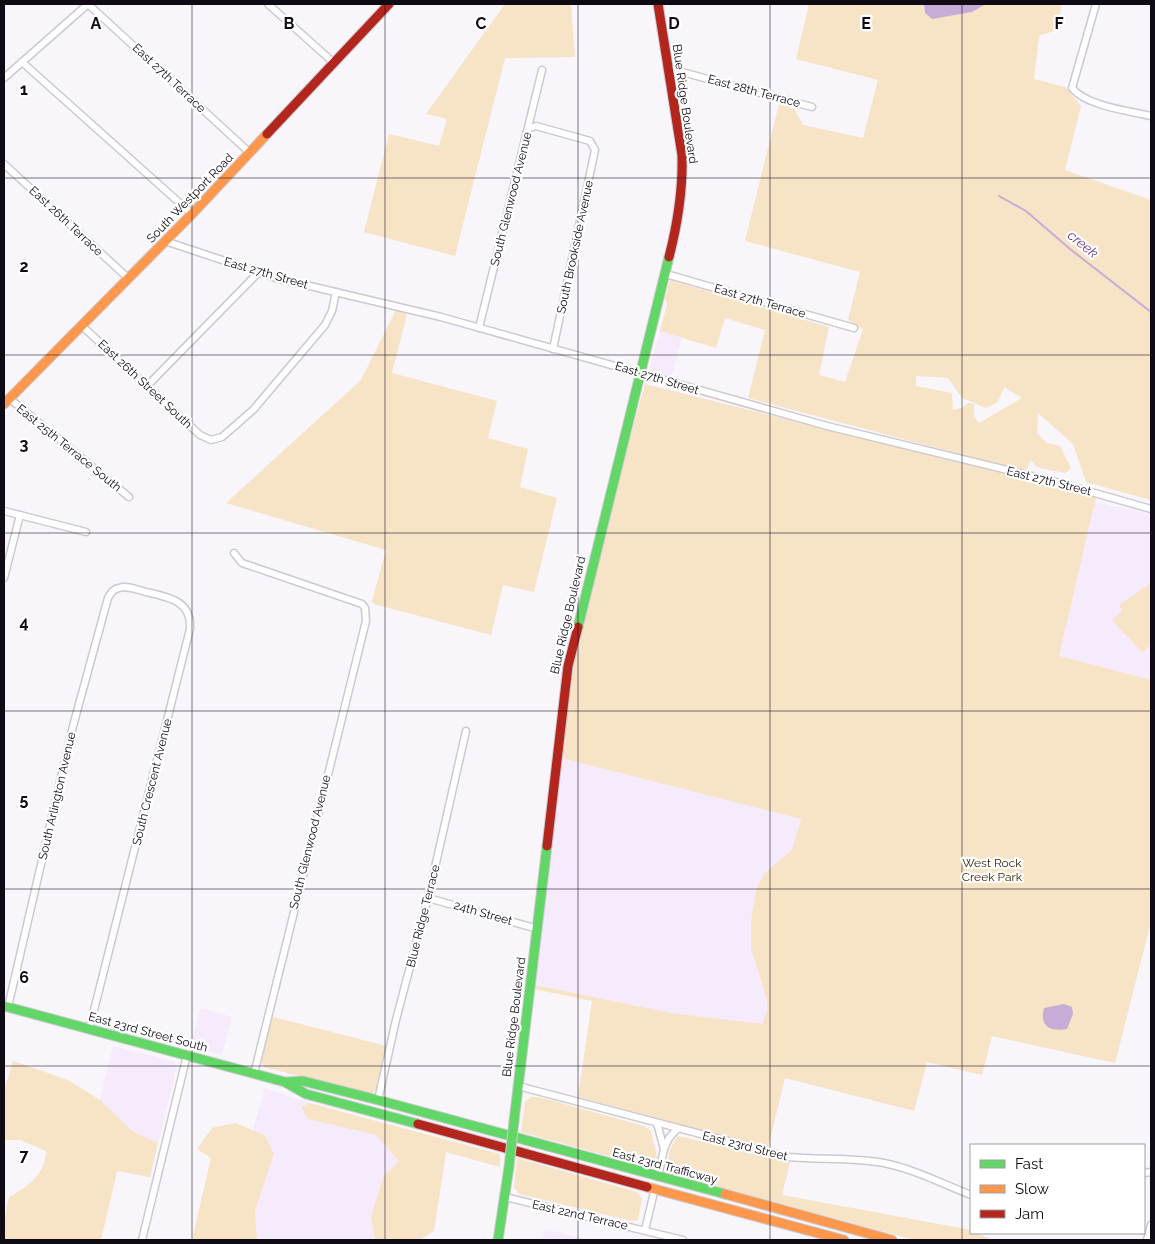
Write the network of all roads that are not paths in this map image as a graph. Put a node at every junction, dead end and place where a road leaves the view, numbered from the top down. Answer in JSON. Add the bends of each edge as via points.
{"nodes":[{"id":1,"x":88,"y":4,"type":"edge"},
{"id":2,"x":268,"y":4,"type":"edge"},
{"id":3,"x":389,"y":4,"type":"edge"},
{"id":4,"x":658,"y":4,"type":"edge"},
{"id":5,"x":1096,"y":4,"type":"edge"},
{"id":6,"x":22,"y":62,"type":"junction"},
{"id":7,"x":334,"y":63,"type":"junction"},
{"id":8,"x":667,"y":68,"type":"junction"},
{"id":9,"x":542,"y":70,"type":"dead end"},
{"id":10,"x":4,"y":78,"type":"edge"},
{"id":11,"x":812,"y":107,"type":"dead end"},
{"id":12,"x":1151,"y":116,"type":"edge"},
{"id":13,"x":530,"y":128,"type":"junction"},
{"id":14,"x":250,"y":153,"type":"junction"},
{"id":15,"x":4,"y":164,"type":"edge"},
{"id":16,"x":192,"y":214,"type":"junction"},
{"id":17,"x":165,"y":241,"type":"junction"},
{"id":18,"x":258,"y":273,"type":"junction"},
{"id":19,"x":666,"y":274,"type":"junction"},
{"id":20,"x":128,"y":278,"type":"junction"},
{"id":21,"x":336,"y":292,"type":"junction"},
{"id":22,"x":82,"y":326,"type":"junction"},
{"id":23,"x":479,"y":328,"type":"junction"},
{"id":24,"x":854,"y":328,"type":"dead end"},
{"id":25,"x":553,"y":349,"type":"junction"},
{"id":26,"x":640,"y":375,"type":"junction"},
{"id":27,"x":148,"y":385,"type":"junction"},
{"id":28,"x":7,"y":402,"type":"edge"},
{"id":29,"x":129,"y":497,"type":"dead end"},
{"id":30,"x":1151,"y":509,"type":"edge"},
{"id":31,"x":4,"y":511,"type":"edge"},
{"id":32,"x":20,"y":515,"type":"junction"},
{"id":33,"x":86,"y":532,"type":"dead end"},
{"id":34,"x":234,"y":553,"type":"dead end"},
{"id":35,"x":4,"y":578,"type":"edge"},
{"id":36,"x":116,"y":589,"type":"joint"},
{"id":37,"x":466,"y":731,"type":"dead end"},
{"id":38,"x":428,"y":898,"type":"junction"},
{"id":39,"x":538,"y":929,"type":"junction"},
{"id":40,"x":6,"y":1007,"type":"edge"},
{"id":41,"x":89,"y":1030,"type":"junction"},
{"id":42,"x":187,"y":1055,"type":"junction"},
{"id":43,"x":254,"y":1074,"type":"junction"},
{"id":44,"x":285,"y":1082,"type":"junction"},
{"id":45,"x":518,"y":1086,"type":"junction"},
{"id":46,"x":378,"y":1100,"type":"junction"},
{"id":47,"x":431,"y":1116,"type":"joint"},
{"id":48,"x":658,"y":1123,"type":"junction"},
{"id":49,"x":427,"y":1128,"type":"joint"},
{"id":50,"x":677,"y":1129,"type":"junction"},
{"id":51,"x":664,"y":1149,"type":"junction"},
{"id":52,"x":658,"y":1177,"type":"junction"},
{"id":53,"x":654,"y":1188,"type":"junction"},
{"id":54,"x":970,"y":1195,"type":"edge"},
{"id":55,"x":505,"y":1197,"type":"junction"},
{"id":56,"x":1151,"y":1225,"type":"edge"},
{"id":57,"x":645,"y":1230,"type":"junction"},
{"id":58,"x":142,"y":1240,"type":"edge"},
{"id":59,"x":498,"y":1240,"type":"edge"},
{"id":60,"x":683,"y":1240,"type":"edge"},
{"id":61,"x":844,"y":1240,"type":"edge"},
{"id":62,"x":892,"y":1240,"type":"edge"},
{"id":63,"x":1147,"y":1240,"type":"edge"}],
"edges":[{"from":1,"to":6,"type":"street"},
{"from":1,"to":14,"type":"street","name":"East 27th Terrace"},
{"from":2,"to":7,"type":"street"},
{"from":3,"to":7,"type":"main road","name":"South Westport Road"},
{"from":4,"to":8,"type":"main road","name":"Blue Ridge Boulevard"},
{"from":5,"to":12,"type":"street","via":[[1072,88],[1087,100]]},
{"from":6,"to":10,"type":"street"},
{"from":6,"to":16,"type":"street"},
{"from":7,"to":14,"type":"main road","name":"South Westport Road"},
{"from":8,"to":11,"type":"street","name":"East 28th Terrace"},
{"from":8,"to":19,"type":"main road","name":"Blue Ridge Boulevard","via":[[683,180],[679,218]]},
{"from":9,"to":13,"type":"street","name":"South Glenwood Avenue"},
{"from":13,"to":23,"type":"street","name":"South Glenwood Avenue"},
{"from":13,"to":25,"type":"street","name":"South Brookside Avenue","via":[[536,126],[590,141],[595,150]]},
{"from":14,"to":16,"type":"main road","name":"South Westport Road"},
{"from":15,"to":20,"type":"street","name":"East 26th Terrace"},
{"from":16,"to":17,"type":"main road","name":"South Westport Road"},
{"from":17,"to":18,"type":"street","name":"East 27th Street"},
{"from":17,"to":20,"type":"main road","name":"South Westport Road"},
{"from":18,"to":21,"type":"street","name":"East 27th Street"},
{"from":18,"to":27,"type":"street"},
{"from":19,"to":24,"type":"street","name":"East 27th Terrace"},
{"from":19,"to":26,"type":"main road","name":"Blue Ridge Boulevard"},
{"from":20,"to":22,"type":"main road","name":"South Westport Road"},
{"from":21,"to":23,"type":"street","name":"East 27th Street"},
{"from":21,"to":27,"type":"street","name":"East 26th Street South","via":[[325,325],[259,403],[222,437],[211,440],[200,435]]},
{"from":22,"to":27,"type":"street","name":"East 26th Street South"},
{"from":22,"to":28,"type":"main road","name":"South Westport Road"},
{"from":23,"to":25,"type":"street","name":"East 27th Street"},
{"from":25,"to":26,"type":"street","name":"East 27th Street"},
{"from":26,"to":30,"type":"street","name":"East 27th Street"},
{"from":26,"to":39,"type":"main road","name":"Blue Ridge Boulevard","via":[[568,666]]},
{"from":28,"to":29,"type":"street","name":"East 25th Terrace South"},
{"from":31,"to":32,"type":"street"},
{"from":32,"to":33,"type":"street"},
{"from":32,"to":35,"type":"street"},
{"from":34,"to":43,"type":"street","name":"South Glenwood Avenue","via":[[242,563],[362,604],[366,621]]},
{"from":36,"to":40,"type":"street","name":"South Arlington Avenue","via":[[108,598],[73,726]]},
{"from":36,"to":41,"type":"street","name":"South Crescent Avenue","via":[[125,587],[173,598],[184,606],[191,621]]},
{"from":37,"to":38,"type":"street","name":"Blue Ridge Terrace"},
{"from":38,"to":39,"type":"street","name":"24th Street"},
{"from":38,"to":46,"type":"street","name":"Blue Ridge Terrace"},
{"from":39,"to":45,"type":"main road","name":"Blue Ridge Boulevard"},
{"from":40,"to":41,"type":"main road","name":"East 23rd Street South"},
{"from":41,"to":42,"type":"main road","name":"East 23rd Street South"},
{"from":42,"to":43,"type":"main road","name":"East 23rd Street South"},
{"from":42,"to":58,"type":"street"},
{"from":43,"to":44,"type":"main road","name":"East 23rd Street South"},
{"from":44,"to":46,"type":"main road","name":"East 23rd Street South","via":[[303,1081]]},
{"from":44,"to":49,"type":"main road","name":"East 23rd Street South","via":[[306,1094]]},
{"from":45,"to":48,"type":"street","name":"East 23rd Street"},
{"from":45,"to":55,"type":"main road","name":"Blue Ridge Boulevard","bridge":true},
{"from":46,"to":47,"type":"main road","name":"East 23rd Street South"},
{"from":47,"to":52,"type":"main road","name":"East 23rd Trafficway"},
{"from":48,"to":50,"type":"street","name":"East 23rd Street"},
{"from":48,"to":51,"type":"street"},
{"from":49,"to":53,"type":"main road","name":"East 23rd Trafficway"},
{"from":50,"to":51,"type":"street"},
{"from":50,"to":54,"type":"street","name":"East 23rd Street","via":[[788,1157],[899,1166]]},
{"from":51,"to":52,"type":"street"},
{"from":52,"to":62,"type":"main road","name":"East 23rd Trafficway"},
{"from":53,"to":57,"type":"street"},
{"from":53,"to":61,"type":"main road","name":"East 23rd Trafficway"},
{"from":55,"to":57,"type":"street","name":"East 22nd Terrace"},
{"from":55,"to":59,"type":"main road","name":"Blue Ridge Boulevard"},
{"from":56,"to":63,"type":"street"},
{"from":57,"to":60,"type":"street","name":"East 22nd Terrace"}]}
